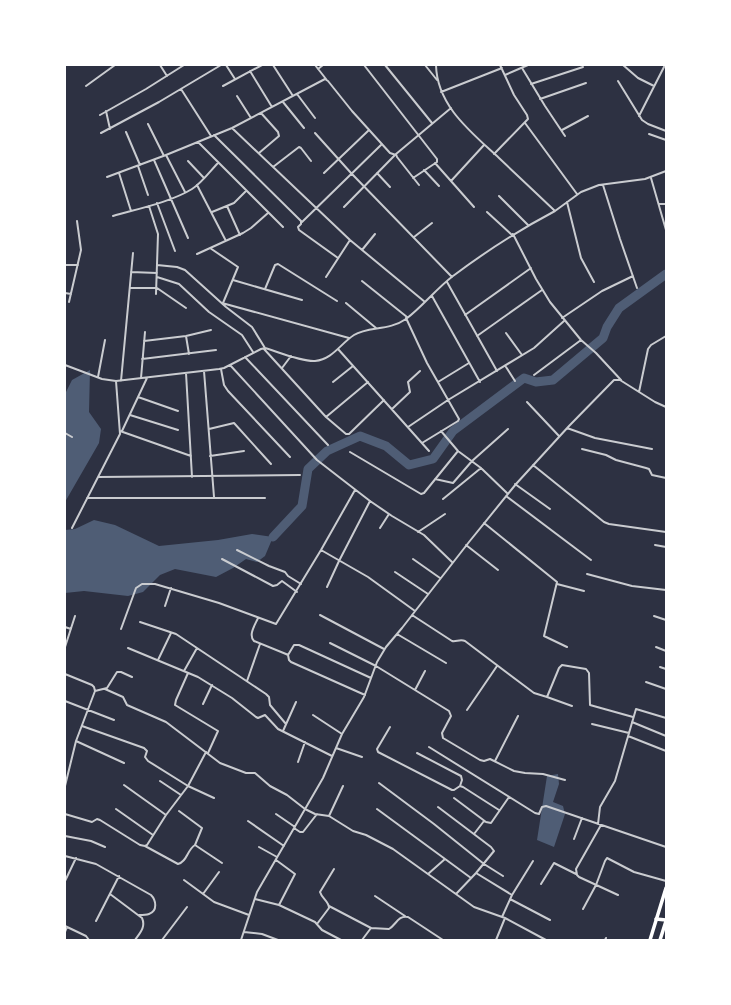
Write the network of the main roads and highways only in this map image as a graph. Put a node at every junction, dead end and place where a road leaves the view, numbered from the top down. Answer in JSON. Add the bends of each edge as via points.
{"nodes":[{"id":1,"x":666,"y":888,"type":"edge"},
{"id":2,"x":656,"y":919,"type":"junction"},
{"id":3,"x":666,"y":920,"type":"edge"},
{"id":4,"x":650,"y":940,"type":"edge"},
{"id":5,"x":660,"y":940,"type":"edge"}],
"edges":[{"from":1,"to":2,"type":"main road"},
{"from":2,"to":3,"type":"main road"},
{"from":2,"to":4,"type":"main road"},
{"from":3,"to":5,"type":"main road"}]}
